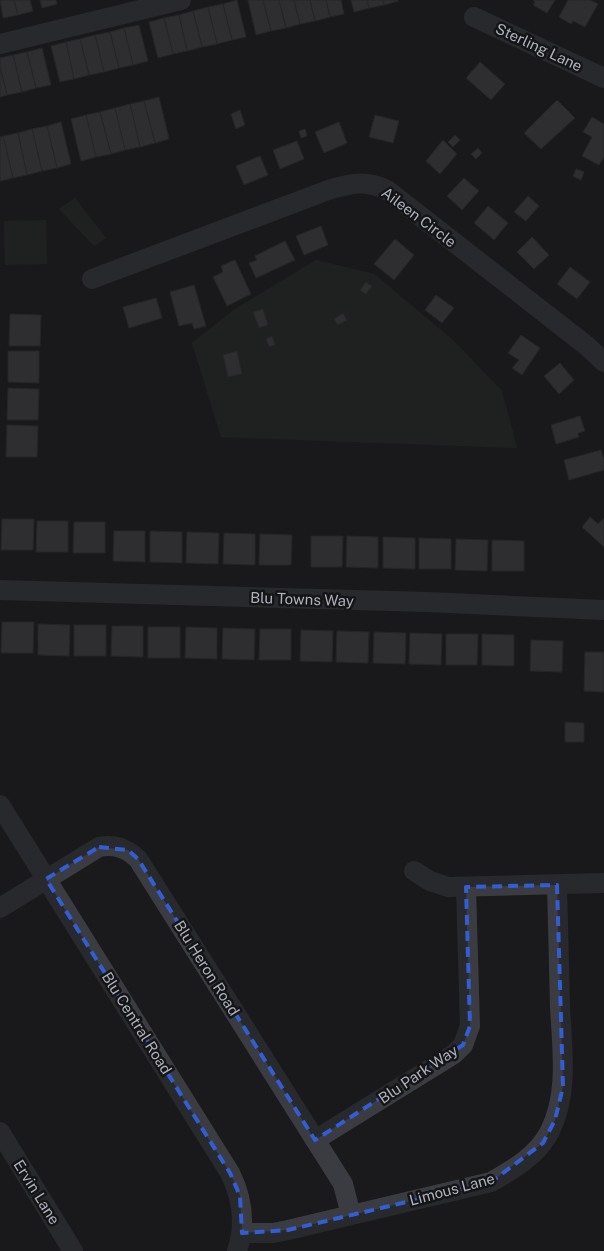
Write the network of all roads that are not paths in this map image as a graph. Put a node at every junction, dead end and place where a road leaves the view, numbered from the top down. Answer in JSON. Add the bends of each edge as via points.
{"nodes":[{"id":1,"x":181,"y":0,"type":"edge"},
{"id":2,"x":474,"y":17,"type":"dead end"},
{"id":3,"x":0,"y":44,"type":"edge"},
{"id":4,"x":604,"y":78,"type":"edge"},
{"id":5,"x":92,"y":279,"type":"dead end"},
{"id":6,"x":604,"y":362,"type":"edge"},
{"id":7,"x":0,"y":590,"type":"edge"},
{"id":8,"x":604,"y":610,"type":"edge"},
{"id":9,"x":0,"y":805,"type":"edge"},
{"id":10,"x":414,"y":871,"type":"dead end"},
{"id":11,"x":46,"y":879,"type":"junction"},
{"id":12,"x":604,"y":883,"type":"edge"},
{"id":13,"x":557,"y":885,"type":"junction"},
{"id":14,"x":466,"y":887,"type":"junction"},
{"id":15,"x":0,"y":908,"type":"edge"},
{"id":16,"x":0,"y":1132,"type":"edge"},
{"id":17,"x":316,"y":1140,"type":"junction"},
{"id":18,"x":351,"y":1215,"type":"junction"},
{"id":19,"x":239,"y":1242,"type":"edge"},
{"id":20,"x":73,"y":1251,"type":"edge"}],
"edges":[{"from":1,"to":3,"type":"street"},
{"from":2,"to":4,"type":"street","name":"Sterling Lane"},
{"from":5,"to":6,"type":"street","name":"Aileen Circle","via":[[331,189],[348,184],[376,185],[387,190]]},
{"from":7,"to":8,"type":"street","name":"Blu Towns Way"},
{"from":9,"to":11,"type":"street","name":"Blu Central Road"},
{"from":10,"to":14,"type":"street","via":[[439,885]]},
{"from":11,"to":15,"type":"street","name":"Blu Heron Road"},
{"from":11,"to":17,"type":"street","name":"Blu Heron Road","via":[[99,847],[108,845],[128,850],[138,859]]},
{"from":11,"to":19,"type":"street","name":"Blu Central Road","via":[[230,1173],[240,1196],[243,1220]]},
{"from":12,"to":13,"type":"street"},
{"from":13,"to":14,"type":"street"},
{"from":13,"to":18,"type":"street","name":"Limous Lane","via":[[563,1087],[550,1132],[524,1161],[490,1182]]},
{"from":14,"to":17,"type":"street","name":"Blu Park Way","via":[[470,1026],[463,1045],[454,1054]]},
{"from":16,"to":20,"type":"street","name":"Ervin Lane"},
{"from":17,"to":18,"type":"street","name":"Blu Heron Road","via":[[343,1184]]},
{"from":18,"to":19,"type":"street","name":"Limous Lane"}]}
